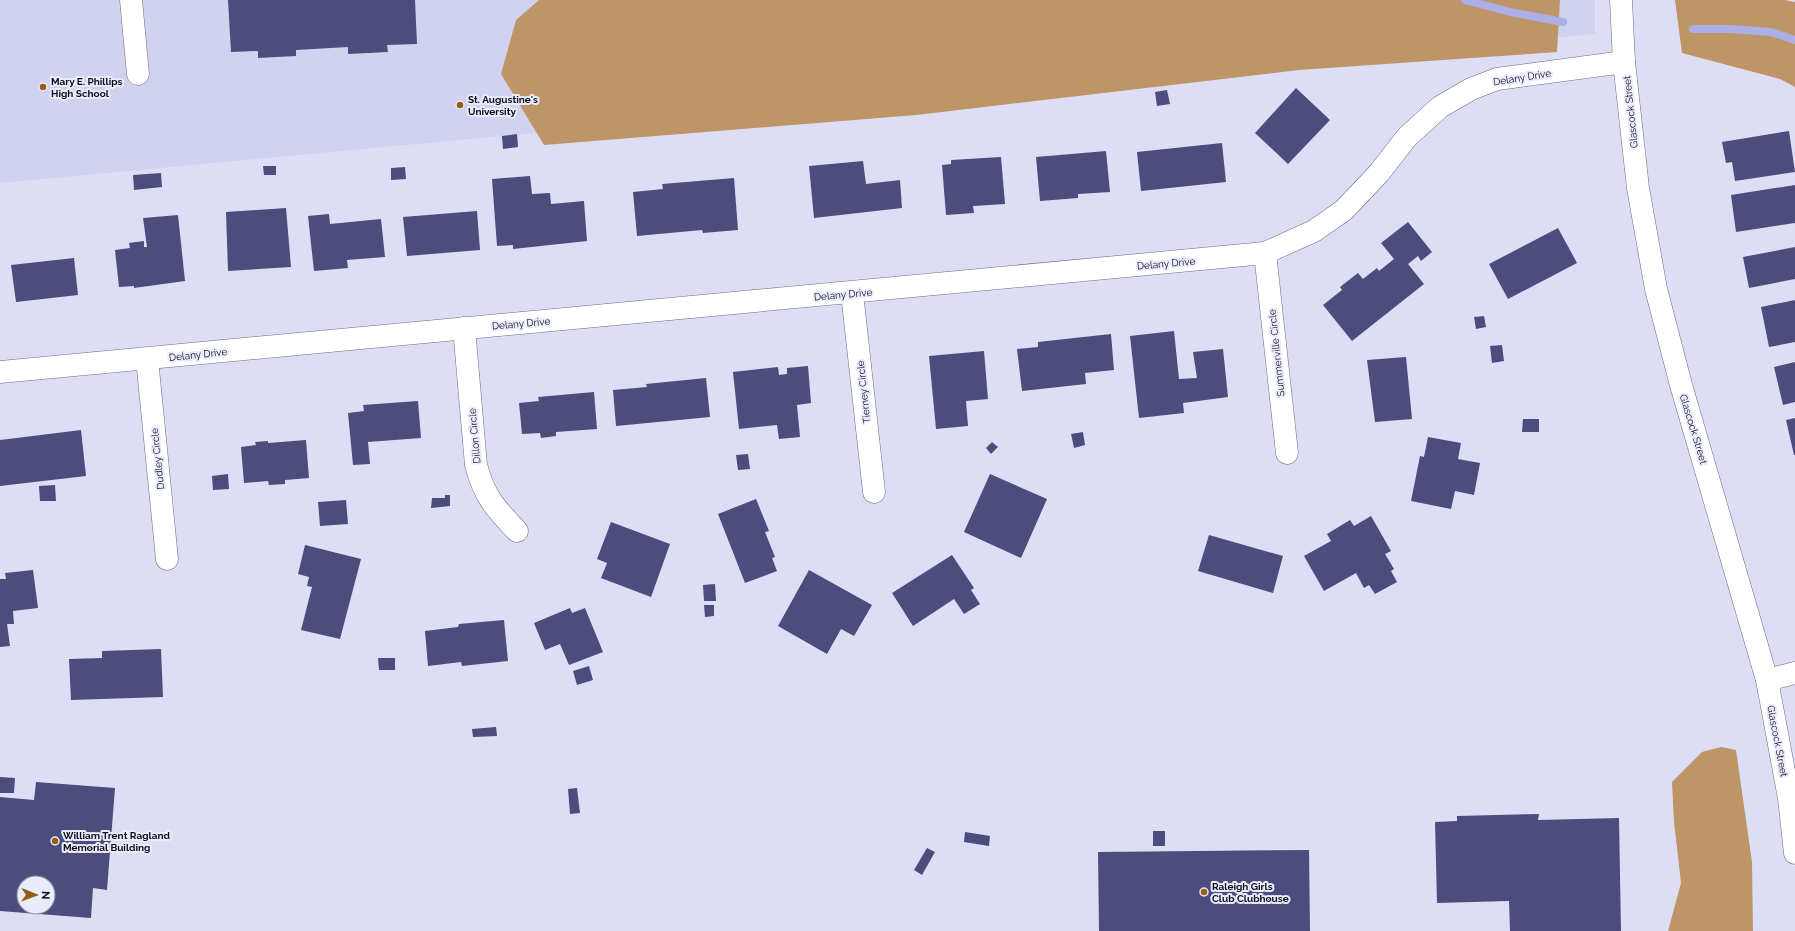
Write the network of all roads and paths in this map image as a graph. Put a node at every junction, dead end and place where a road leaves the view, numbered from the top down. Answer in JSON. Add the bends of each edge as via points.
{"nodes":[{"id":1,"x":131,"y":0,"type":"edge"},
{"id":2,"x":1620,"y":0,"type":"edge"},
{"id":3,"x":1624,"y":62,"type":"junction"},
{"id":4,"x":138,"y":74,"type":"dead end"},
{"id":5,"x":1265,"y":253,"type":"junction"},
{"id":6,"x":852,"y":293,"type":"junction"},
{"id":7,"x":464,"y":328,"type":"junction"},
{"id":8,"x":147,"y":359,"type":"junction"},
{"id":9,"x":0,"y":372,"type":"edge"},
{"id":10,"x":1287,"y":453,"type":"dead end"},
{"id":11,"x":874,"y":492,"type":"dead end"},
{"id":12,"x":517,"y":531,"type":"dead end"},
{"id":13,"x":167,"y":559,"type":"dead end"},
{"id":14,"x":1795,"y":673,"type":"edge"},
{"id":15,"x":1767,"y":680,"type":"junction"},
{"id":16,"x":1795,"y":852,"type":"edge"}],
"edges":[{"from":1,"to":4,"type":"street"},
{"from":2,"to":3,"type":"street","name":"Glascock Street"},
{"from":3,"to":5,"type":"street","name":"Delany Drive","via":[[1497,79],[1471,89],[1440,107],[1407,137],[1379,173],[1344,210],[1314,232]]},
{"from":3,"to":15,"type":"street","name":"Glascock Street","via":[[1638,188],[1656,289],[1681,385]]},
{"from":5,"to":6,"type":"street","name":"Delany Drive"},
{"from":5,"to":10,"type":"street","name":"Summerville Circle"},
{"from":6,"to":7,"type":"street","name":"Delany Drive"},
{"from":6,"to":11,"type":"street","name":"Tierney Circle"},
{"from":7,"to":8,"type":"street","name":"Delany Drive"},
{"from":7,"to":12,"type":"street","name":"Dillon Circle","via":[[476,465],[481,484],[495,508]]},
{"from":8,"to":9,"type":"street","name":"Delany Drive"},
{"from":8,"to":13,"type":"street","name":"Dudley Circle"},
{"from":14,"to":15,"type":"street"},
{"from":15,"to":16,"type":"street","name":"Glascock Street","via":[[1789,798]]}]}
